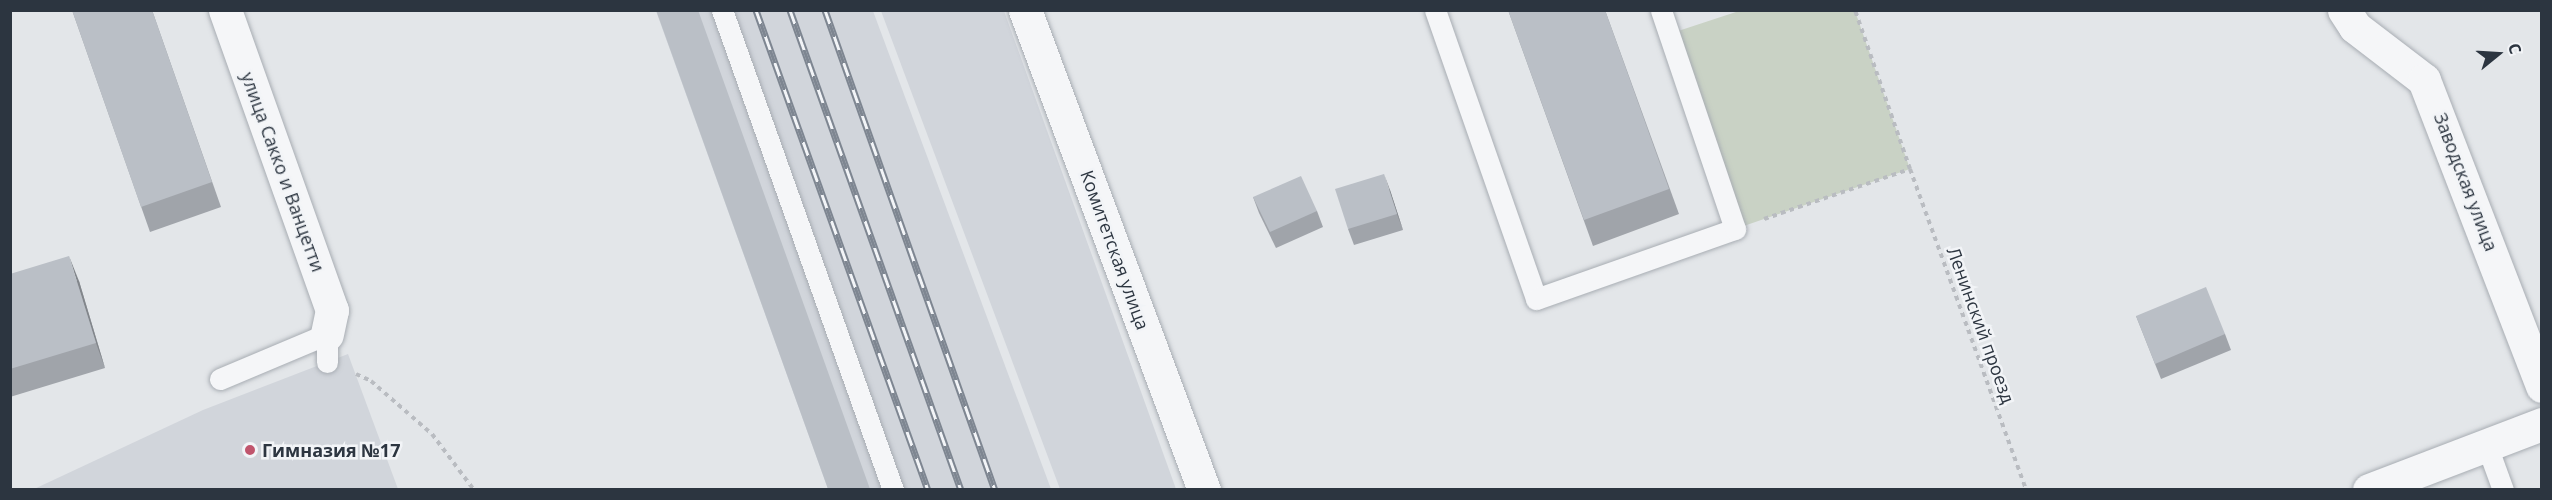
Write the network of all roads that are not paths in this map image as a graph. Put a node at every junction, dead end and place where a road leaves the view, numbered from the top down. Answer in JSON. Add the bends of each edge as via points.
{"nodes":[{"id":1,"x":225,"y":10,"type":"edge"},
{"id":2,"x":722,"y":10,"type":"edge"},
{"id":3,"x":1025,"y":10,"type":"edge"},
{"id":4,"x":1435,"y":10,"type":"edge"},
{"id":5,"x":1661,"y":10,"type":"edge"},
{"id":6,"x":2344,"y":10,"type":"edge"},
{"id":7,"x":327,"y":348,"type":"joint"},
{"id":8,"x":219,"y":379,"type":"dead end"},
{"id":9,"x":2541,"y":386,"type":"edge"},
{"id":10,"x":2541,"y":424,"type":"edge"},
{"id":11,"x":2487,"y":446,"type":"junction"},
{"id":12,"x":893,"y":489,"type":"edge"},
{"id":13,"x":1204,"y":489,"type":"edge"},
{"id":14,"x":2369,"y":489,"type":"edge"},
{"id":15,"x":2504,"y":489,"type":"edge"}],
"edges":[{"from":1,"to":7,"type":"street","name":"улица Сакко и Ванцетти","via":[[332,310]]},
{"from":2,"to":12,"type":"lane"},
{"from":3,"to":13,"type":"street","name":"Комитетская улица"},
{"from":4,"to":5,"type":"lane","via":[[1536,299],[1735,229]]},
{"from":6,"to":9,"type":"street","name":"Заводская улица","via":[[2355,27],[2424,80]]},
{"from":7,"to":8,"type":"lane"},
{"from":10,"to":11,"type":"street"},
{"from":11,"to":14,"type":"street"},
{"from":11,"to":15,"type":"lane"}]}
